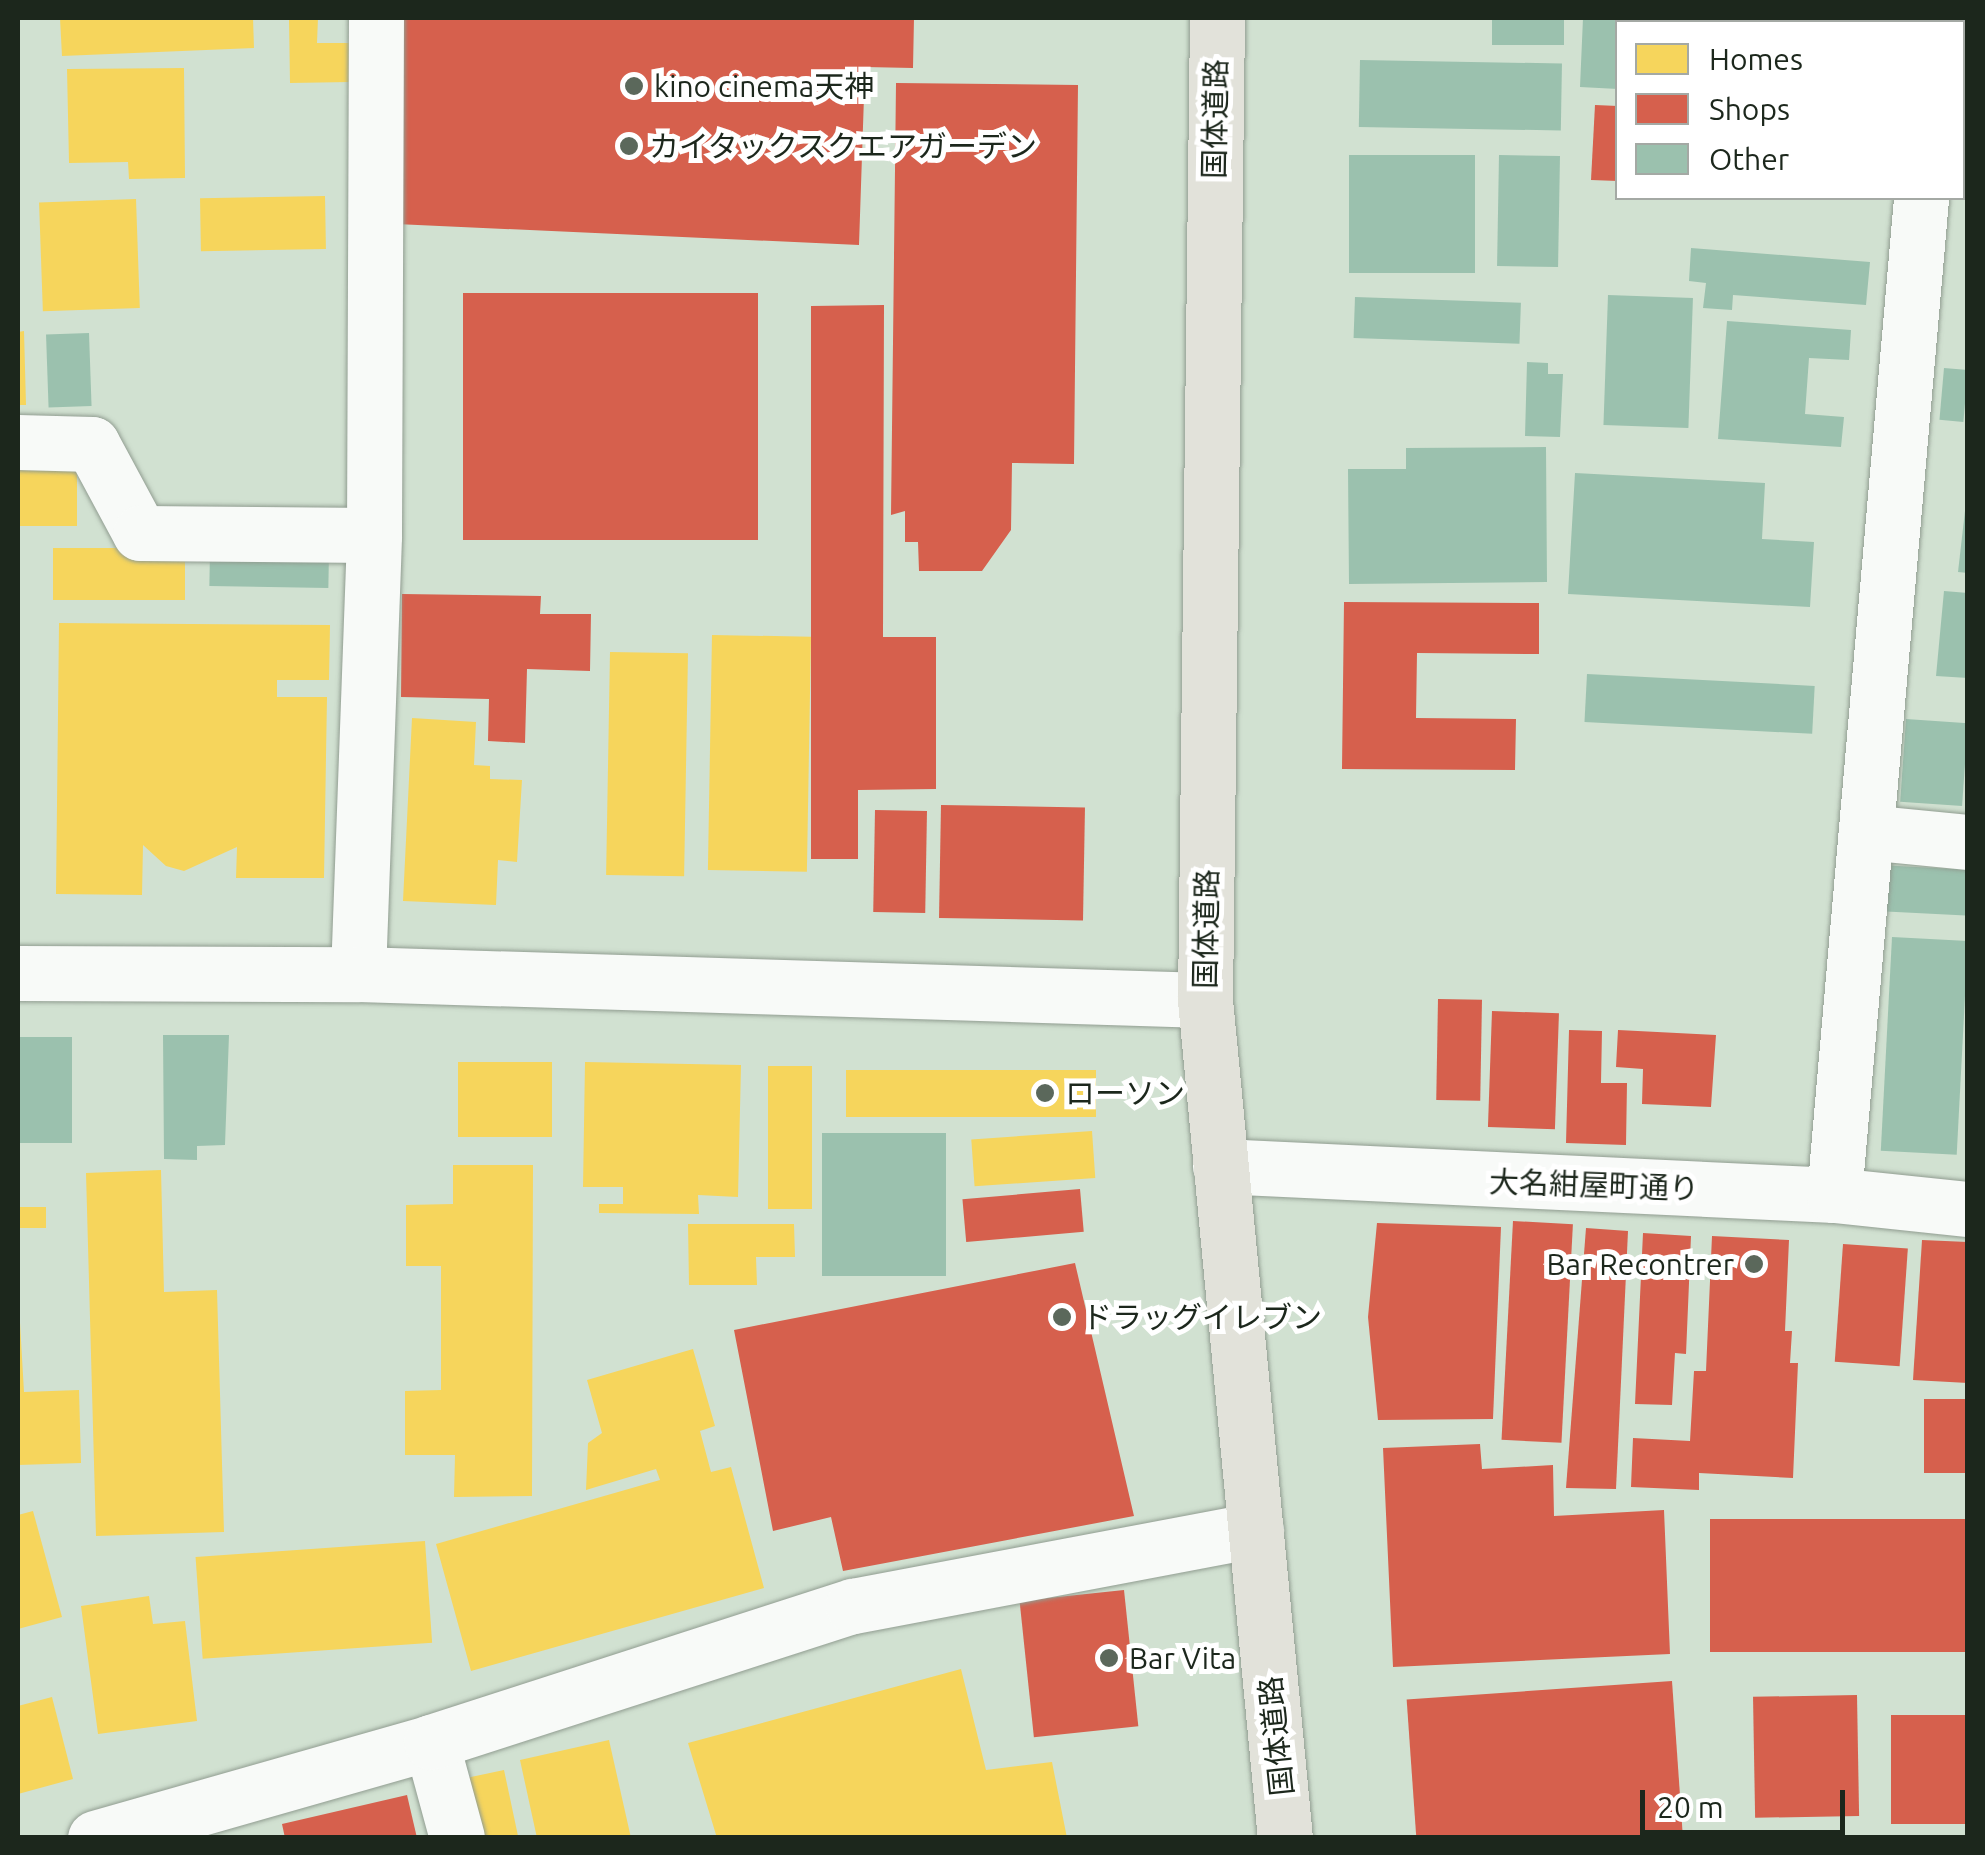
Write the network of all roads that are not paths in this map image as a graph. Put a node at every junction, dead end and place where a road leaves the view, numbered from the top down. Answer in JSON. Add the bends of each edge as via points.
{"nodes":[{"id":1,"x":376,"y":18,"type":"edge"},
{"id":2,"x":1217,"y":18,"type":"edge"},
{"id":3,"x":1921,"y":200,"type":"edge"},
{"id":4,"x":18,"y":442,"type":"edge"},
{"id":5,"x":374,"y":535,"type":"junction"},
{"id":6,"x":1866,"y":832,"type":"junction"},
{"id":7,"x":1968,"y":842,"type":"edge"},
{"id":8,"x":18,"y":974,"type":"edge"},
{"id":9,"x":358,"y":974,"type":"junction"},
{"id":10,"x":1204,"y":1000,"type":"junction"},
{"id":11,"x":1220,"y":1166,"type":"junction"},
{"id":12,"x":1834,"y":1195,"type":"junction"},
{"id":13,"x":1968,"y":1210,"type":"edge"},
{"id":14,"x":1256,"y":1530,"type":"junction"},
{"id":15,"x":431,"y":1742,"type":"junction"},
{"id":16,"x":96,"y":1838,"type":"edge"},
{"id":17,"x":457,"y":1838,"type":"edge"},
{"id":18,"x":1286,"y":1838,"type":"edge"}],
"edges":[{"from":1,"to":5,"type":"street"},
{"from":2,"to":10,"type":"highway","name":"国体道路"},
{"from":3,"to":6,"type":"street"},
{"from":4,"to":5,"type":"street","via":[[92,444],[140,533]]},
{"from":5,"to":9,"type":"street"},
{"from":6,"to":7,"type":"street"},
{"from":6,"to":12,"type":"street"},
{"from":8,"to":9,"type":"street"},
{"from":9,"to":10,"type":"street"},
{"from":10,"to":11,"type":"highway","name":"国体道路"},
{"from":11,"to":12,"type":"street","name":"大名紺屋町通り"},
{"from":11,"to":14,"type":"highway","name":"国体道路"},
{"from":12,"to":13,"type":"street","name":"大名紺屋町通り"},
{"from":14,"to":15,"type":"street","via":[[852,1606]]},
{"from":14,"to":18,"type":"highway","name":"国体道路"},
{"from":15,"to":16,"type":"street"},
{"from":15,"to":17,"type":"street"}]}
